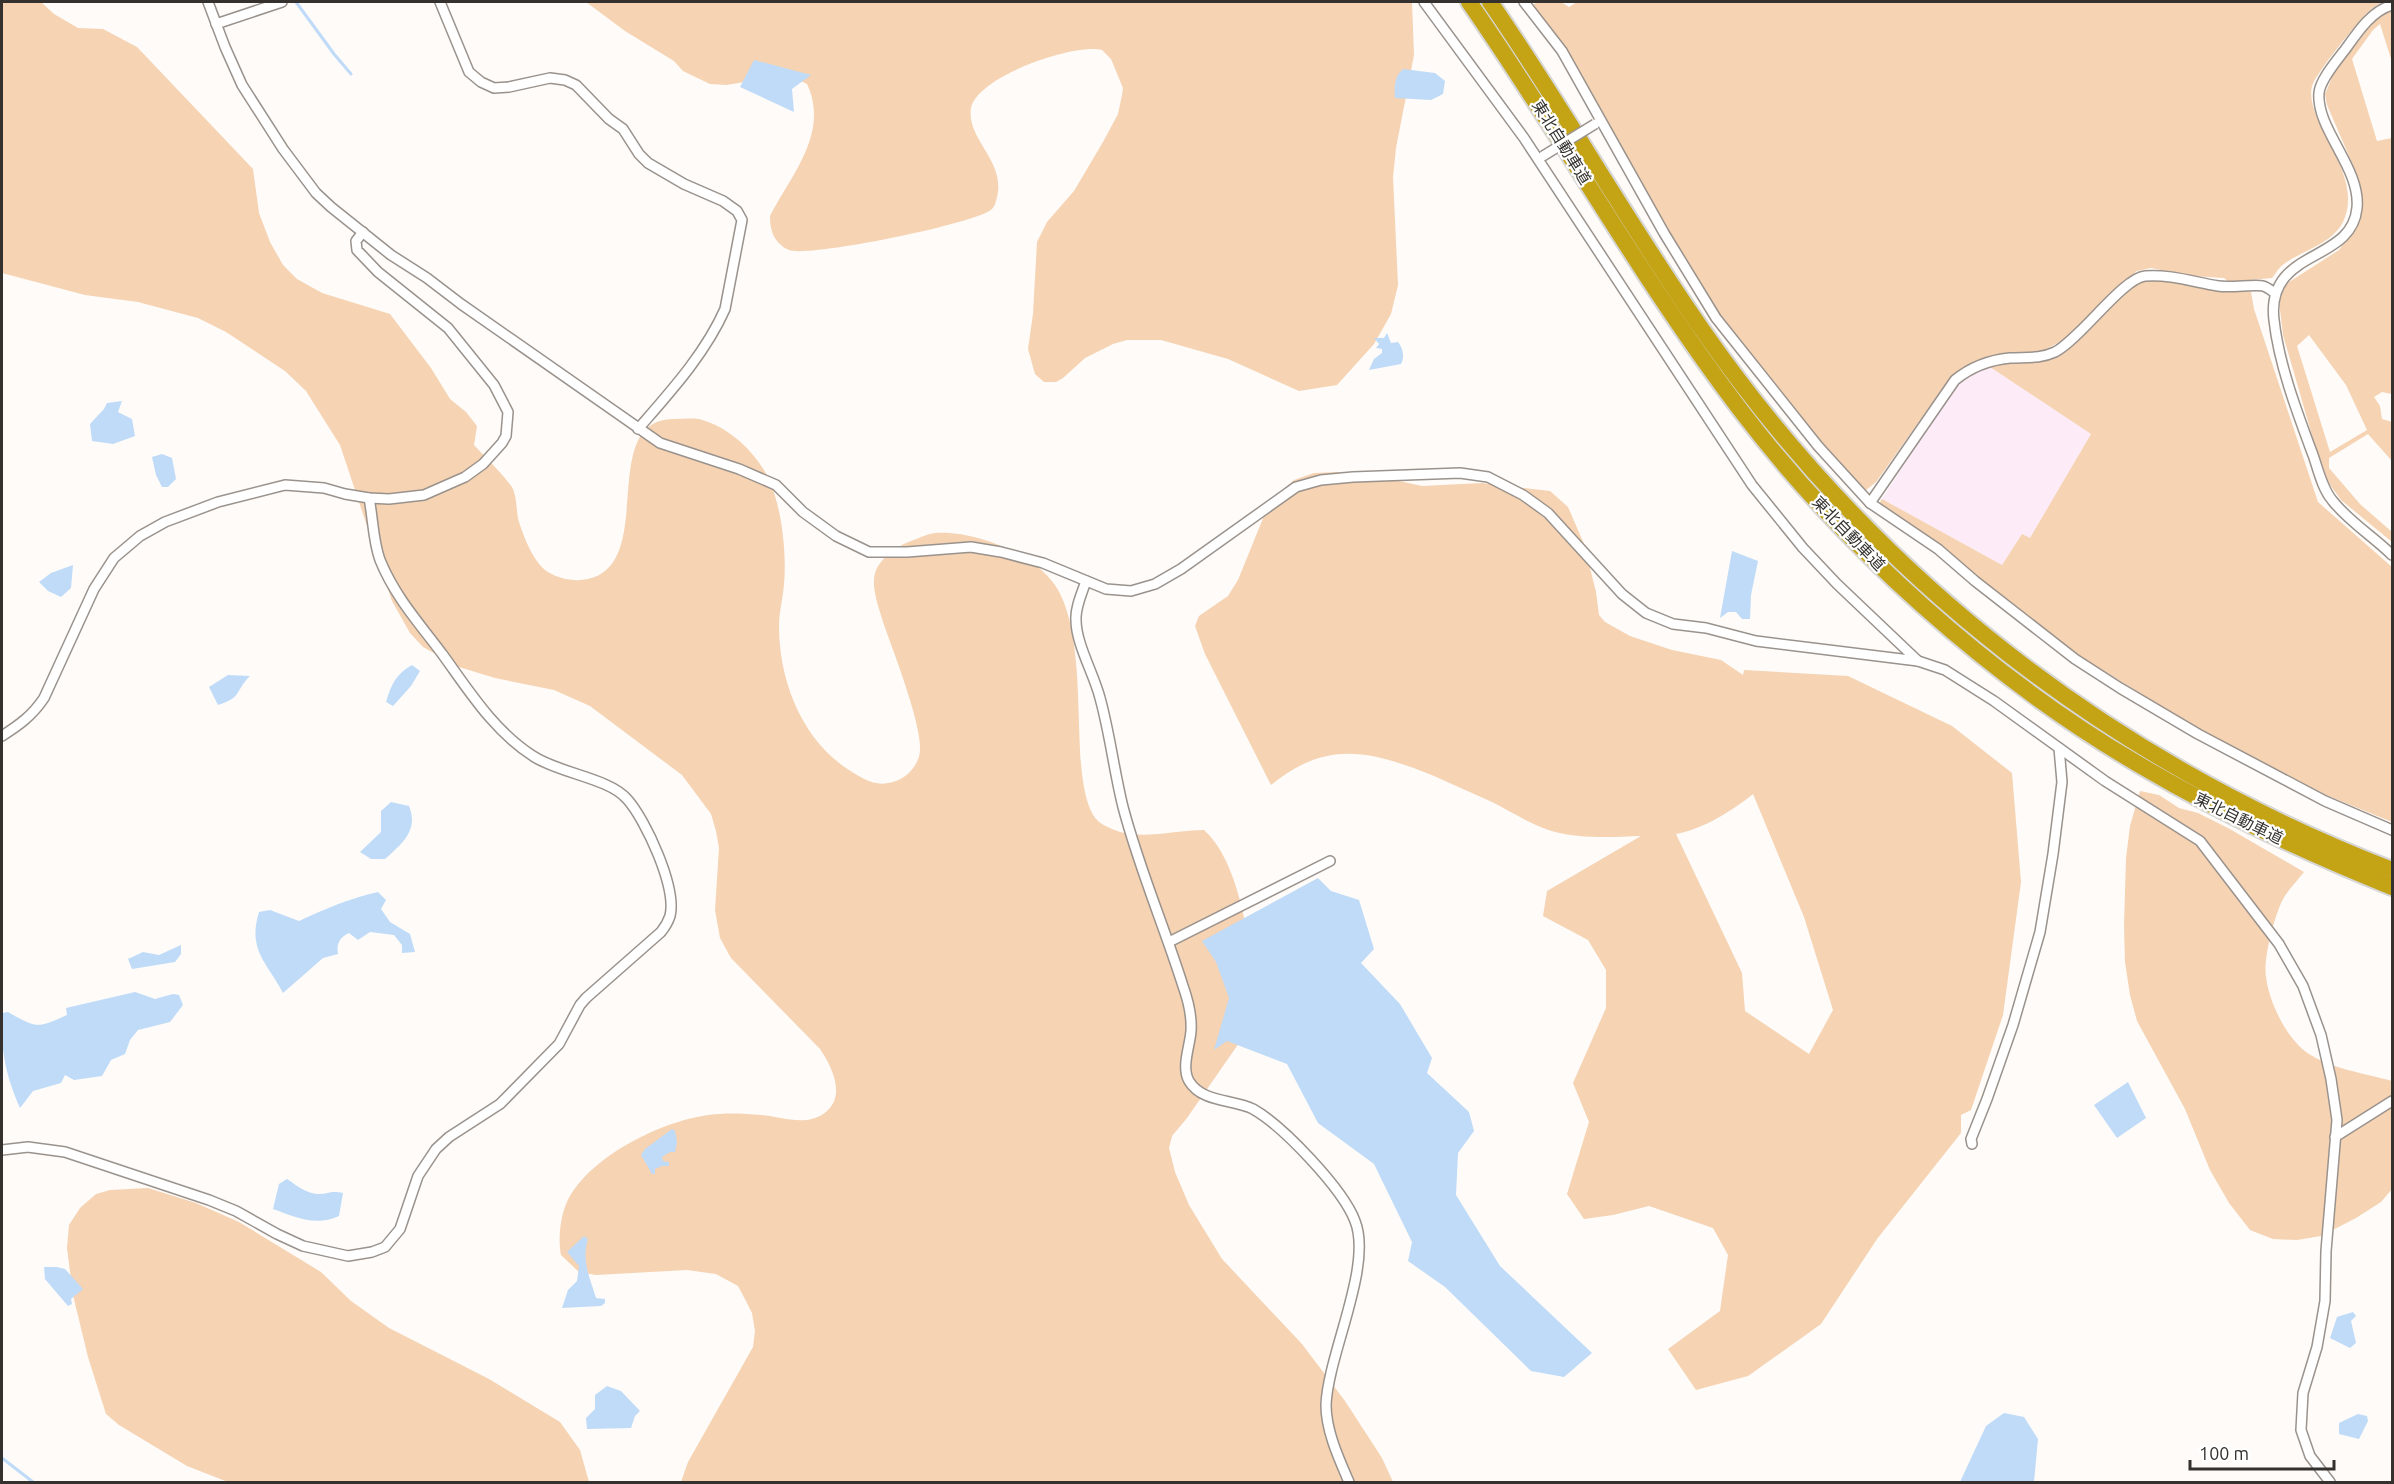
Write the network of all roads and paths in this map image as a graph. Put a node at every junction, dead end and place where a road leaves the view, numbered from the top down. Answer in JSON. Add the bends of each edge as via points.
{"nodes":[{"id":1,"x":208,"y":2,"type":"edge"},
{"id":2,"x":282,"y":2,"type":"edge"},
{"id":3,"x":440,"y":2,"type":"edge"},
{"id":4,"x":1424,"y":2,"type":"edge"},
{"id":5,"x":1469,"y":2,"type":"edge"},
{"id":6,"x":1490,"y":2,"type":"edge"},
{"id":7,"x":1524,"y":2,"type":"edge"},
{"id":8,"x":2392,"y":5,"type":"edge"},
{"id":9,"x":216,"y":24,"type":"junction"},
{"id":10,"x":1598,"y":124,"type":"junction"},
{"id":11,"x":1541,"y":159,"type":"junction"},
{"id":12,"x":363,"y":232,"type":"junction"},
{"id":13,"x":2275,"y":293,"type":"junction"},
{"id":14,"x":638,"y":429,"type":"junction"},
{"id":15,"x":369,"y":498,"type":"junction"},
{"id":16,"x":1870,"y":503,"type":"junction"},
{"id":17,"x":2392,"y":555,"type":"edge"},
{"id":18,"x":1086,"y":581,"type":"junction"},
{"id":19,"x":1918,"y":661,"type":"junction"},
{"id":20,"x":2,"y":736,"type":"edge"},
{"id":21,"x":2059,"y":748,"type":"junction"},
{"id":22,"x":2392,"y":830,"type":"edge"},
{"id":23,"x":1330,"y":861,"type":"dead end"},
{"id":24,"x":2392,"y":870,"type":"edge"},
{"id":25,"x":2392,"y":887,"type":"edge"},
{"id":26,"x":1169,"y":942,"type":"junction"},
{"id":27,"x":2392,"y":1101,"type":"edge"},
{"id":28,"x":2336,"y":1137,"type":"junction"},
{"id":29,"x":1972,"y":1144,"type":"dead end"},
{"id":30,"x":2,"y":1150,"type":"edge"},
{"id":31,"x":1349,"y":1482,"type":"edge"},
{"id":32,"x":2330,"y":1482,"type":"edge"}],
"edges":[{"from":1,"to":9,"type":"street"},
{"from":2,"to":9,"type":"street"},
{"from":3,"to":14,"type":"street","via":[[469,72],[481,82],[494,88],[550,78],[576,85],[623,129],[648,163],[723,201],[741,215],[720,320],[688,371]]},
{"from":4,"to":11,"type":"street"},
{"from":5,"to":25,"type":"highway","name":"東北自動車道","via":[[1524,81],[1689,341],[1787,468],[1865,552],[1992,663],[2074,724],[2207,803]]},
{"from":6,"to":24,"type":"highway","name":"東北自動車道","via":[[1703,331],[1800,457],[1876,540],[2001,650],[2143,749],[2277,819]]},
{"from":7,"to":10,"type":"street","via":[[1562,51]]},
{"from":8,"to":13,"type":"street","via":[[2371,16],[2328,72],[2318,92],[2321,110],[2356,191],[2358,208],[2352,226],[2341,239],[2286,276]]},
{"from":9,"to":12,"type":"street","via":[[242,85],[283,149],[316,193]]},
{"from":10,"to":11,"type":"street","bridge":true},
{"from":10,"to":16,"type":"street","via":[[1716,318],[1818,446]]},
{"from":11,"to":19,"type":"street","via":[[1752,485],[1830,577]]},
{"from":12,"to":14,"type":"street"},
{"from":12,"to":15,"type":"street","via":[[356,240],[357,250],[378,272],[448,328],[495,385],[508,412],[502,443],[465,477],[424,495]]},
{"from":13,"to":16,"type":"street","via":[[2263,285],[2226,287],[2159,275],[2142,276],[2127,285],[2056,351],[2042,357],[1986,362],[1955,380]]},
{"from":13,"to":17,"type":"street","via":[[2274,318],[2280,350],[2322,481],[2332,500]]},
{"from":14,"to":18,"type":"street","via":[[660,443],[777,485],[803,512],[836,536],[869,552],[971,547],[1043,563]]},
{"from":15,"to":20,"type":"street","via":[[285,485],[218,502],[140,536],[114,558],[94,589],[37,709]]},
{"from":15,"to":30,"type":"street","via":[[379,558],[397,594],[482,709],[533,757],[603,784],[631,804],[666,877],[671,903],[667,924],[580,1005],[559,1044],[500,1104],[436,1149],[418,1176],[400,1228],[378,1250],[348,1256],[321,1251],[209,1200],[82,1157],[42,1147]]},
{"from":16,"to":22,"type":"street","via":[[1938,549],[2075,659],[2120,688],[2325,801]]},
{"from":18,"to":19,"type":"street","via":[[1106,589],[1131,591],[1155,584],[1296,487],[1321,480],[1460,473],[1488,477],[1548,513],[1622,594],[1646,613],[1673,624],[1756,641]]},
{"from":18,"to":26,"type":"street","via":[[1076,613],[1077,631],[1100,698],[1124,808]]},
{"from":19,"to":21,"type":"street","via":[[1945,670]]},
{"from":21,"to":28,"type":"street","via":[[2200,841],[2279,944],[2303,986],[2321,1035],[2331,1079]]},
{"from":21,"to":29,"type":"street","via":[[2062,782],[2040,932]]},
{"from":23,"to":26,"type":"street"},
{"from":26,"to":31,"type":"street","via":[[1190,1015],[1190,1081],[1209,1096],[1251,1108],[1268,1120],[1326,1178],[1356,1223],[1358,1259],[1326,1405],[1333,1441]]},
{"from":27,"to":28,"type":"street"},
{"from":28,"to":32,"type":"street","via":[[2325,1301],[2317,1347],[2302,1393],[2301,1430],[2310,1456]]}]}
